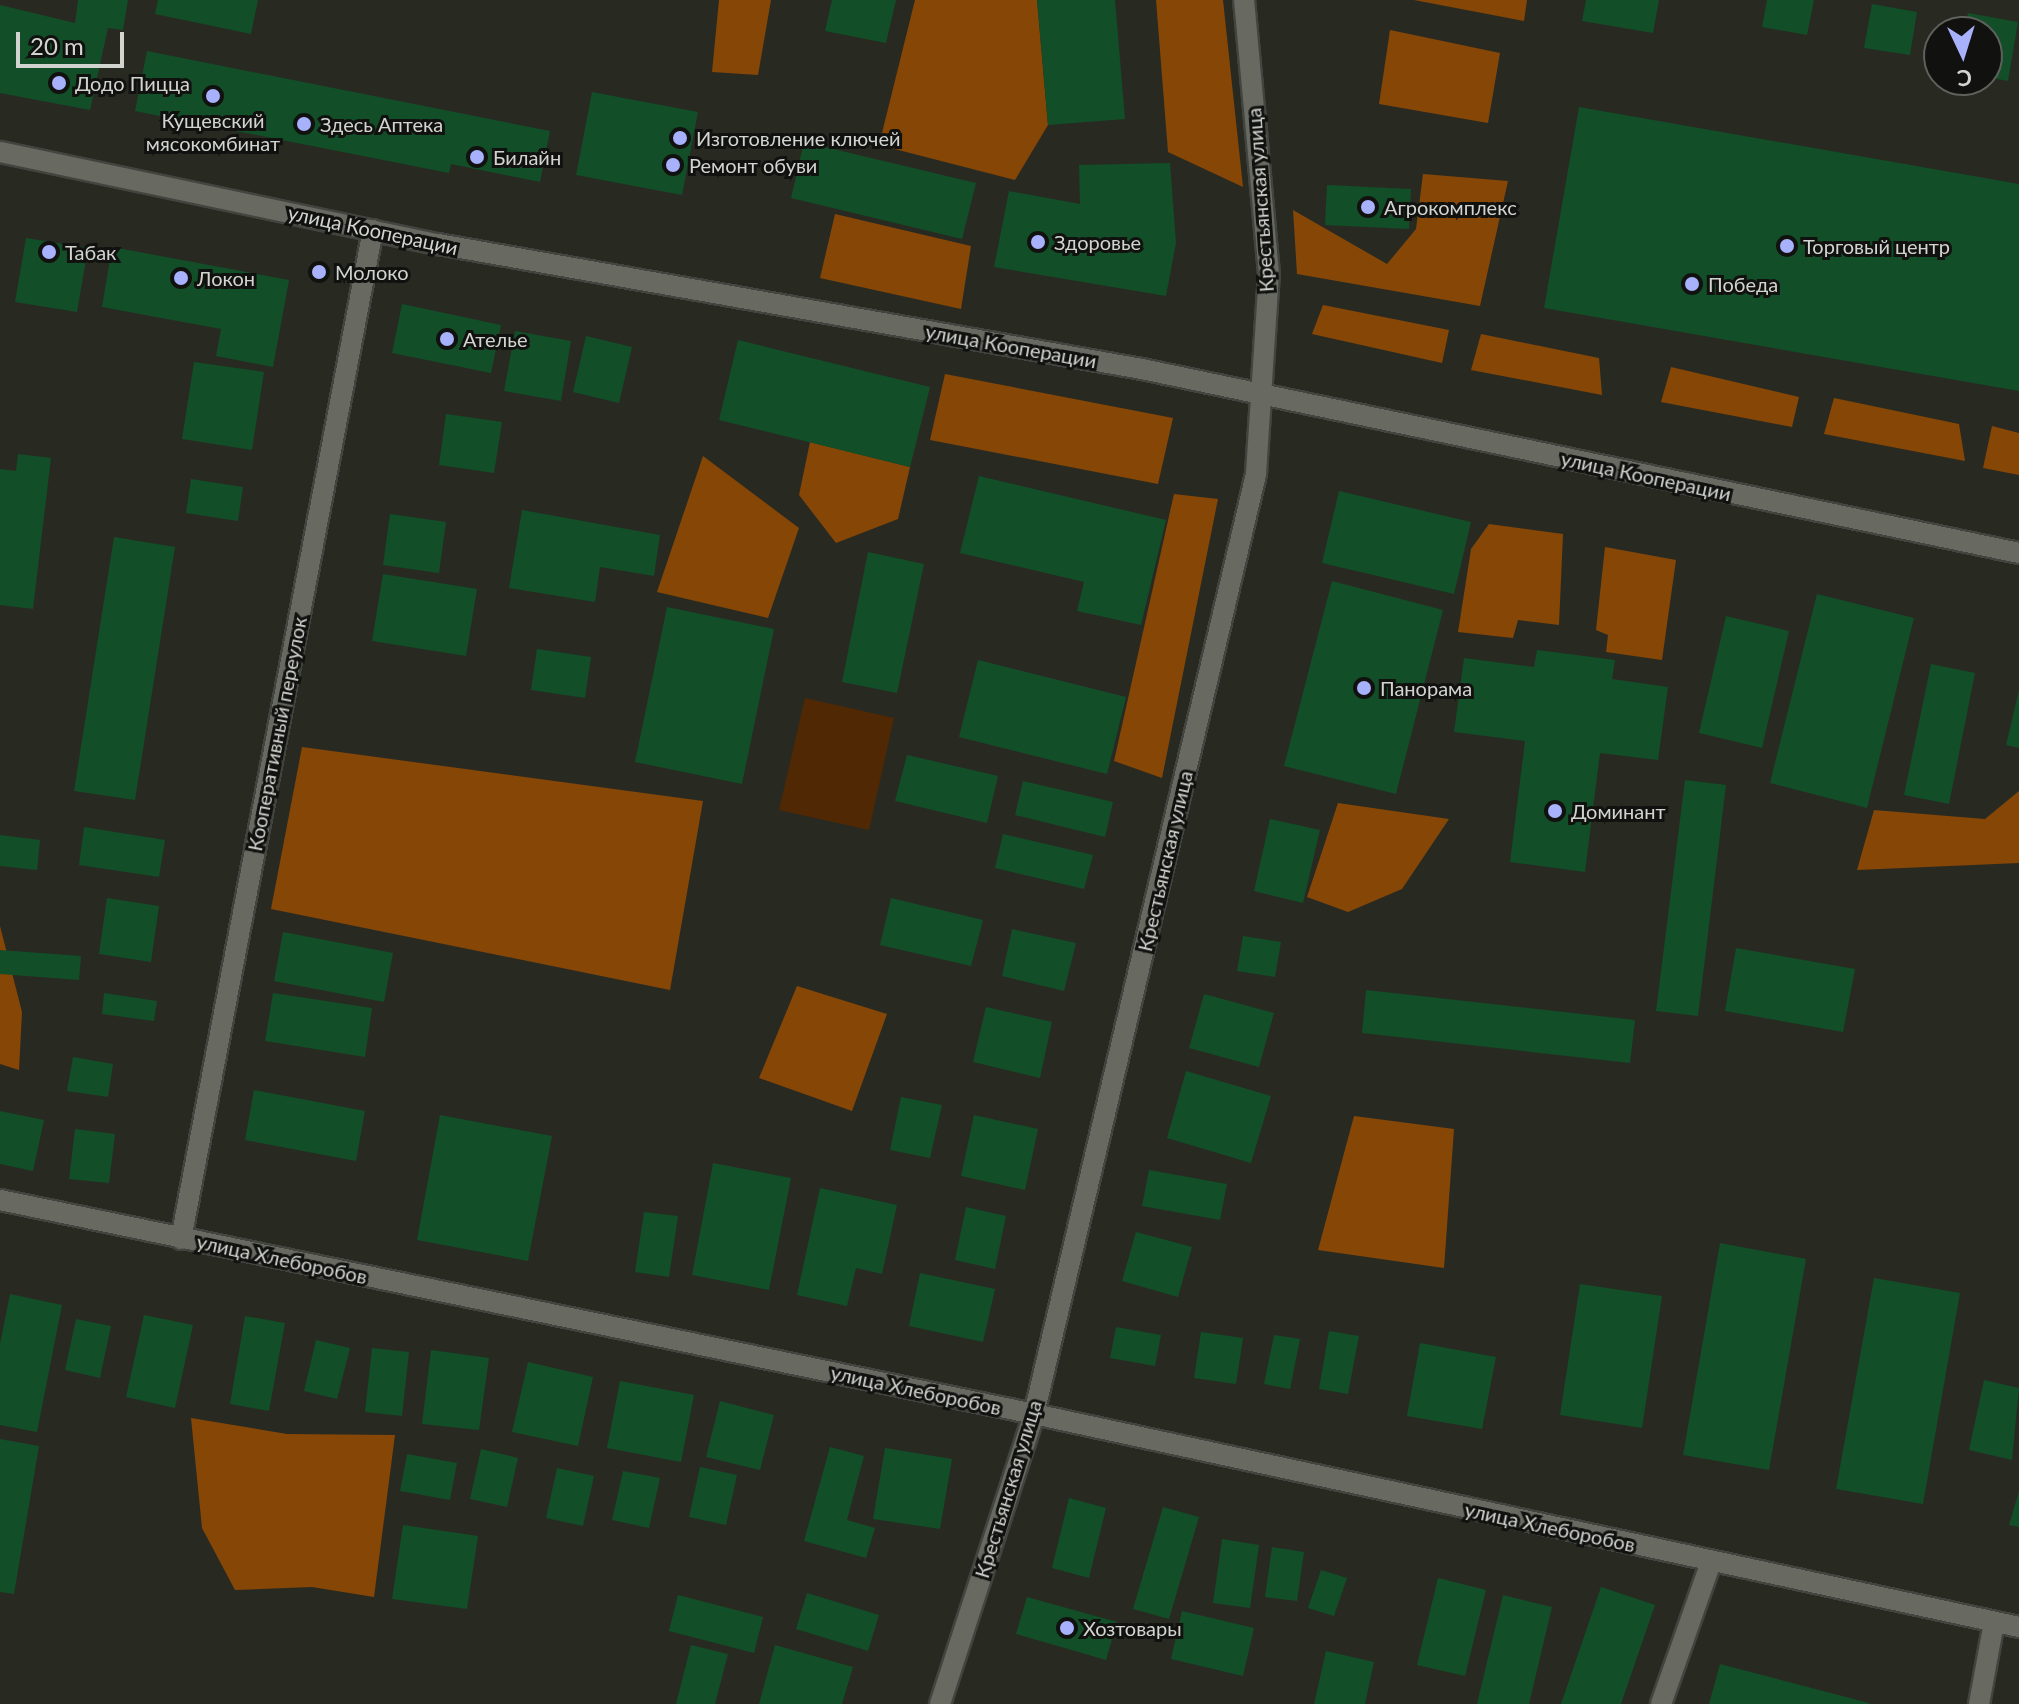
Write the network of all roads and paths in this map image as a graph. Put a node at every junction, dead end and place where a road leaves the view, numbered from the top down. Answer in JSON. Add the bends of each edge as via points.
{"nodes":[{"id":1,"x":1244,"y":0,"type":"edge"},
{"id":2,"x":0,"y":152,"type":"edge"},
{"id":3,"x":373,"y":230,"type":"junction"},
{"id":4,"x":1262,"y":395,"type":"junction"},
{"id":5,"x":2019,"y":553,"type":"edge"},
{"id":6,"x":0,"y":1200,"type":"edge"},
{"id":7,"x":181,"y":1239,"type":"junction"},
{"id":8,"x":1034,"y":1414,"type":"junction"},
{"id":9,"x":1711,"y":1562,"type":"junction"},
{"id":10,"x":1994,"y":1622,"type":"junction"},
{"id":11,"x":2019,"y":1627,"type":"edge"},
{"id":12,"x":940,"y":1704,"type":"edge"},
{"id":13,"x":1661,"y":1704,"type":"edge"},
{"id":14,"x":1979,"y":1704,"type":"edge"}],
"edges":[{"from":1,"to":4,"type":"street","name":"Крестьянская улица","via":[[1269,274]]},
{"from":2,"to":3,"type":"street","name":"улица Кооперации"},
{"from":3,"to":4,"type":"street","name":"улица Кооперации"},
{"from":3,"to":7,"type":"street","name":"Кооперативный переулок"},
{"from":4,"to":5,"type":"street","name":"улица Кооперации"},
{"from":4,"to":8,"type":"street","name":"Крестьянская улица","via":[[1256,474]]},
{"from":6,"to":7,"type":"street","name":"улица Хлеборобов"},
{"from":7,"to":8,"type":"street","name":"улица Хлеборобов"},
{"from":8,"to":9,"type":"street","name":"улица Хлеборобов"},
{"from":8,"to":12,"type":"street","name":"Крестьянская улица"},
{"from":9,"to":10,"type":"street","name":"улица Хлеборобов"},
{"from":9,"to":13,"type":"street"},
{"from":10,"to":11,"type":"street","name":"улица Хлеборобов"},
{"from":10,"to":14,"type":"street"}]}
